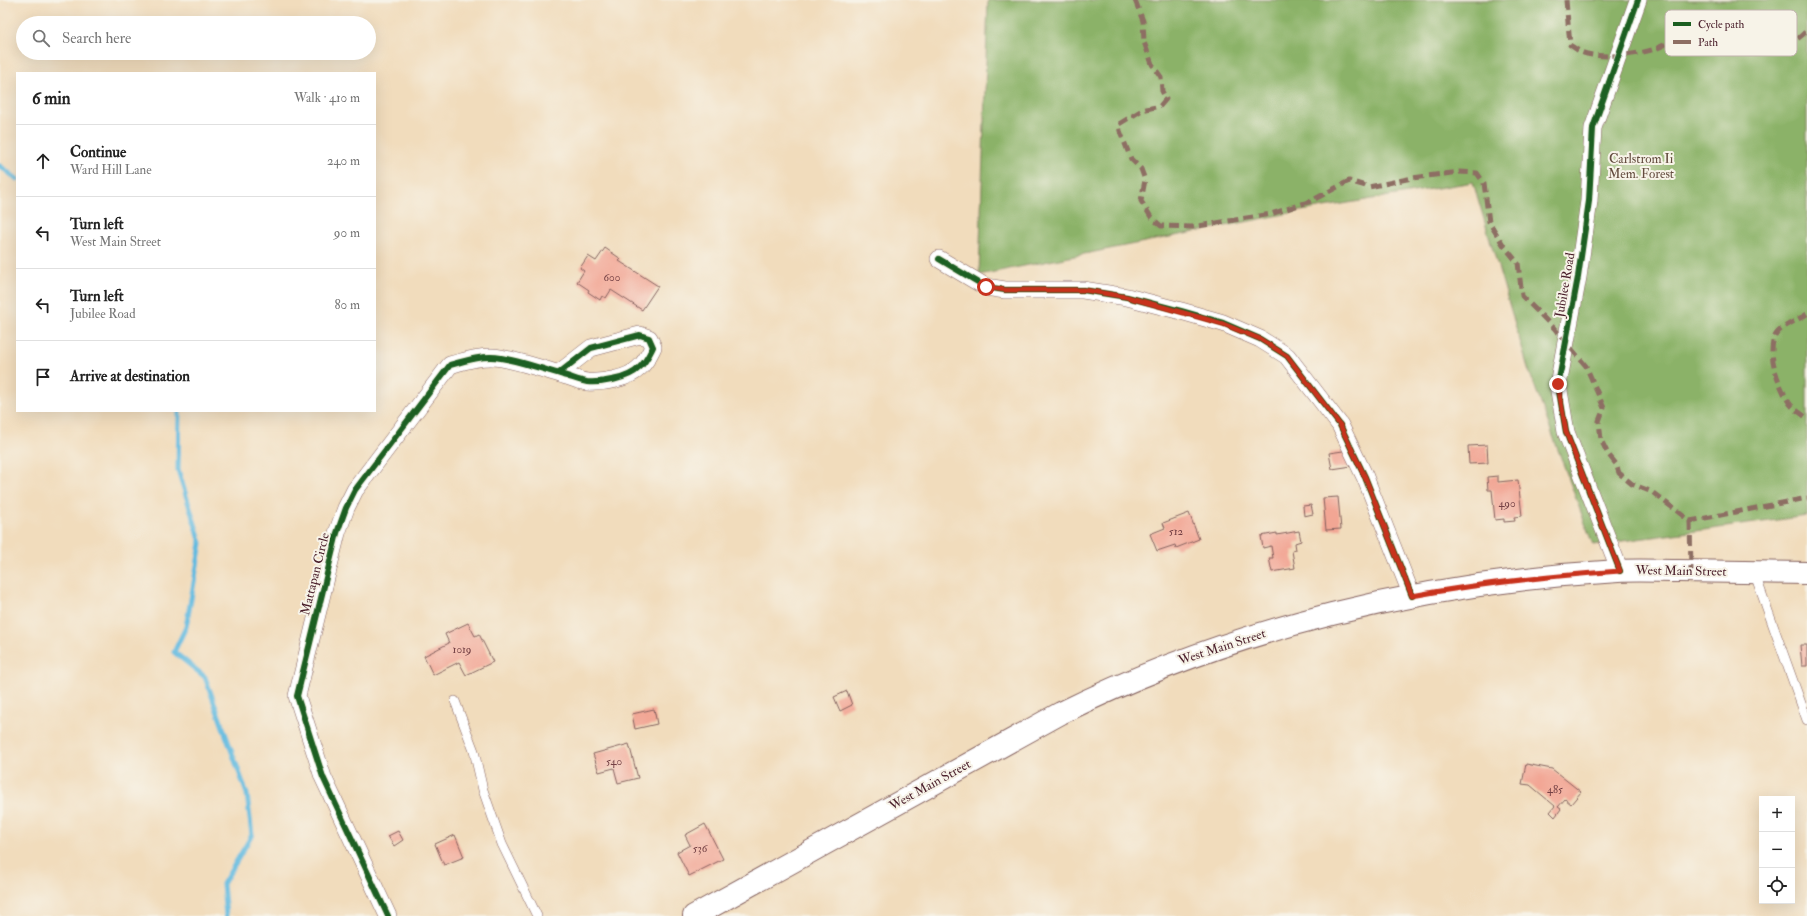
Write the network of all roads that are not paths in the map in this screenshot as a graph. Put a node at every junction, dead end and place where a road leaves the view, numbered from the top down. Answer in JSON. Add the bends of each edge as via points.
{"nodes":[{"id":1,"x":1638,"y":0,"type":"edge"},
{"id":2,"x":939,"y":259,"type":"dead end"},
{"id":3,"x":559,"y":373,"type":"junction"},
{"id":4,"x":1620,"y":571,"type":"junction"},
{"id":5,"x":1754,"y":572,"type":"junction"},
{"id":6,"x":1807,"y":573,"type":"edge"},
{"id":7,"x":1412,"y":596,"type":"junction"},
{"id":8,"x":456,"y":701,"type":"dead end"},
{"id":9,"x":1807,"y":720,"type":"edge"},
{"id":10,"x":388,"y":916,"type":"edge"},
{"id":11,"x":537,"y":916,"type":"edge"},
{"id":12,"x":694,"y":916,"type":"edge"}],
"edges":[{"from":1,"to":4,"type":"street","name":"Jubilee Road","via":[[1593,128],[1589,200],[1558,384],[1566,432]]},
{"from":2,"to":7,"type":"street","via":[[986,287],[1005,290],[1084,290],[1127,297],[1180,311],[1260,339],[1287,356],[1340,425],[1365,477]]},
{"from":3,"to":3,"type":"street","name":"Mattapan Circle","via":[[587,382],[605,381],[638,369],[653,348],[649,338],[640,334],[591,348]]},
{"from":3,"to":10,"type":"street","name":"Mattapan Circle","via":[[499,358],[474,358],[450,364],[355,490],[336,533],[297,696],[323,777]]},
{"from":4,"to":5,"type":"main road","name":"West Main Street"},
{"from":4,"to":7,"type":"main road","name":"West Main Street","via":[[1527,578]]},
{"from":5,"to":6,"type":"main road","name":"West Main Street"},
{"from":5,"to":9,"type":"lane"},
{"from":7,"to":12,"type":"main road","name":"West Main Street","via":[[1301,622],[1225,645],[1101,693],[906,797]]},
{"from":8,"to":11,"type":"lane","via":[[502,844]]}]}
